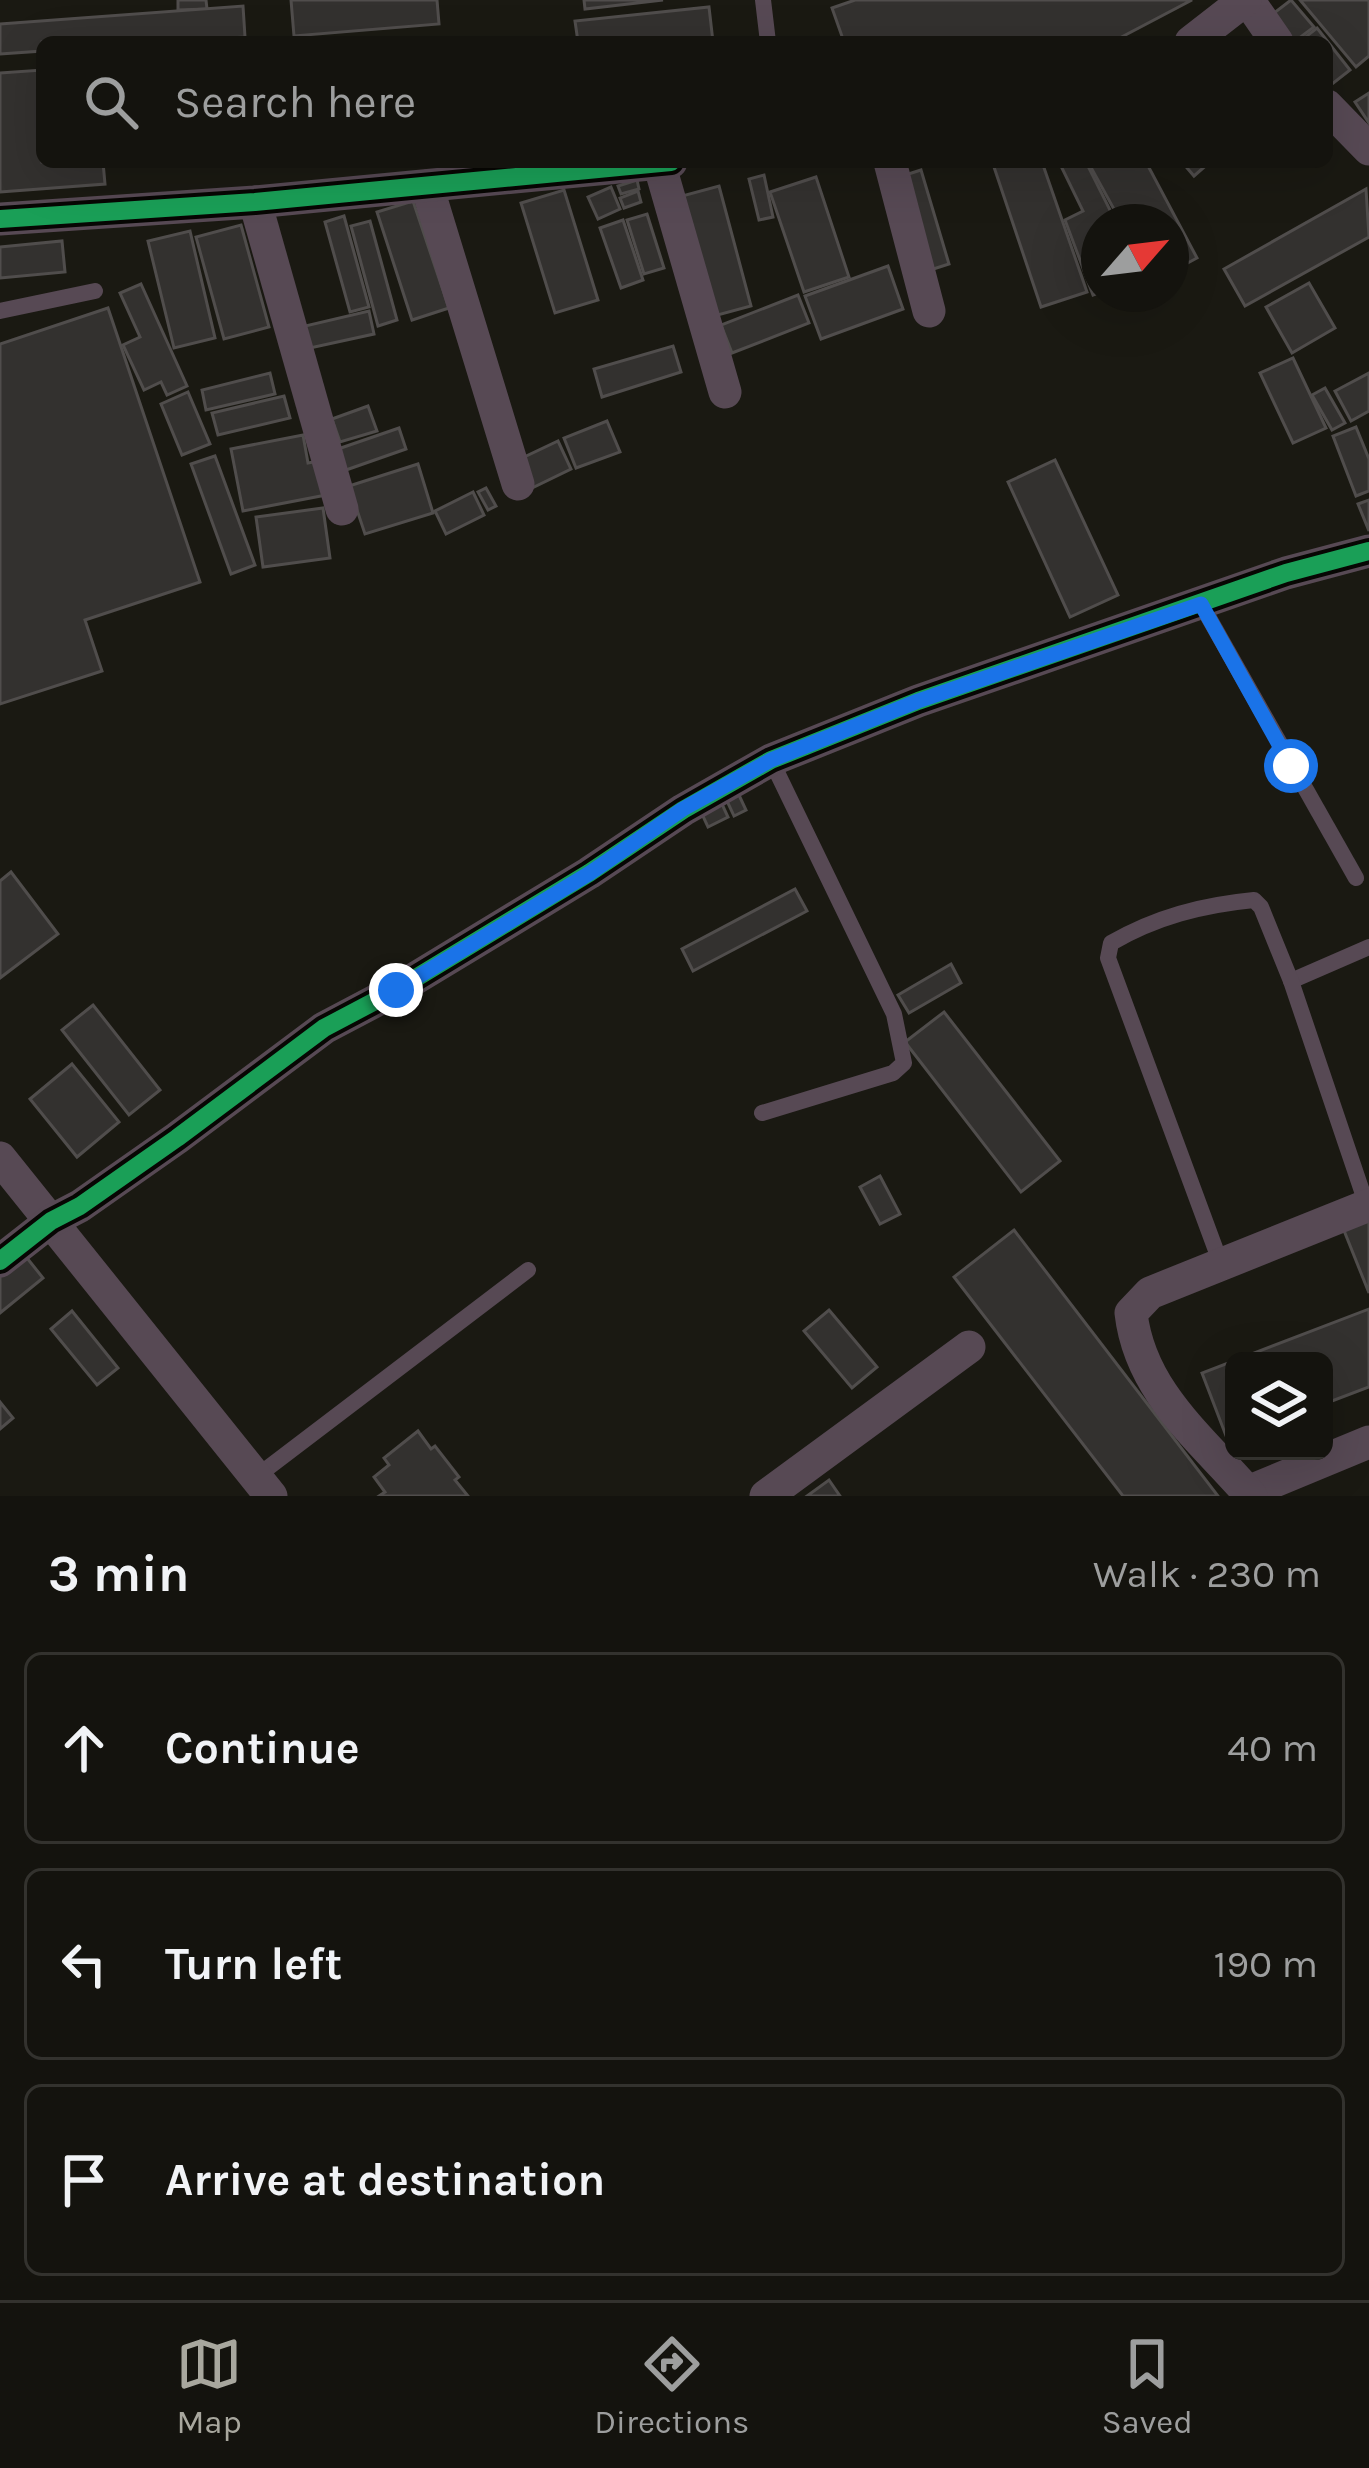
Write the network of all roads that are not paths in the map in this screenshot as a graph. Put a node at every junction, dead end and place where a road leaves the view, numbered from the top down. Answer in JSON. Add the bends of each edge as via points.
{"nodes":[{"id":1,"x":763,"y":0,"type":"edge"},
{"id":2,"x":1247,"y":0,"type":"edge"},
{"id":3,"x":767,"y":36,"type":"edge"},
{"id":4,"x":1199,"y":36,"type":"edge"},
{"id":5,"x":1273,"y":36,"type":"edge"},
{"id":6,"x":1333,"y":112,"type":"edge"},
{"id":7,"x":1369,"y":148,"type":"edge"},
{"id":8,"x":616,"y":168,"type":"edge"},
{"id":9,"x":659,"y":168,"type":"edge"},
{"id":10,"x":892,"y":168,"type":"edge"},
{"id":11,"x":427,"y":186,"type":"junction"},
{"id":12,"x":255,"y":202,"type":"junction"},
{"id":13,"x":0,"y":219,"type":"edge"},
{"id":14,"x":95,"y":291,"type":"dead end"},
{"id":15,"x":0,"y":311,"type":"edge"},
{"id":16,"x":928,"y":311,"type":"dead end"},
{"id":17,"x":725,"y":392,"type":"dead end"},
{"id":18,"x":518,"y":484,"type":"dead end"},
{"id":19,"x":342,"y":509,"type":"dead end"},
{"id":20,"x":1369,"y":550,"type":"edge"},
{"id":21,"x":1201,"y":604,"type":"junction"},
{"id":22,"x":771,"y":760,"type":"junction"},
{"id":23,"x":1356,"y":878,"type":"dead end"},
{"id":24,"x":1369,"y":947,"type":"edge"},
{"id":25,"x":1291,"y":981,"type":"junction"},
{"id":26,"x":762,"y":1113,"type":"dead end"},
{"id":27,"x":0,"y":1158,"type":"edge"},
{"id":28,"x":1368,"y":1205,"type":"edge"},
{"id":29,"x":51,"y":1221,"type":"junction"},
{"id":30,"x":0,"y":1261,"type":"edge"},
{"id":31,"x":1221,"y":1264,"type":"junction"},
{"id":32,"x":528,"y":1270,"type":"dead end"},
{"id":33,"x":969,"y":1347,"type":"dead end"},
{"id":34,"x":1369,"y":1442,"type":"edge"},
{"id":35,"x":252,"y":1490,"type":"edge"},
{"id":36,"x":1250,"y":1494,"type":"edge"},
{"id":37,"x":766,"y":1496,"type":"edge"}],
"edges":[{"from":1,"to":3,"type":"lane"},
{"from":2,"to":4,"type":"street"},
{"from":2,"to":5,"type":"street"},
{"from":6,"to":7,"type":"street"},
{"from":8,"to":11,"type":"street"},
{"from":9,"to":17,"type":"street"},
{"from":10,"to":16,"type":"street"},
{"from":11,"to":12,"type":"street"},
{"from":11,"to":18,"type":"street"},
{"from":12,"to":13,"type":"street"},
{"from":12,"to":19,"type":"street"},
{"from":14,"to":15,"type":"lane"},
{"from":20,"to":21,"type":"street"},
{"from":21,"to":22,"type":"street"},
{"from":21,"to":23,"type":"lane"},
{"from":22,"to":26,"type":"lane","via":[[894,1015],[904,1064]]},
{"from":22,"to":29,"type":"street","via":[[324,1028]]},
{"from":24,"to":25,"type":"lane"},
{"from":25,"to":28,"type":"lane"},
{"from":25,"to":31,"type":"lane","via":[[1254,900],[1148,921],[1111,943],[1108,958]]},
{"from":27,"to":29,"type":"street"},
{"from":28,"to":31,"type":"street"},
{"from":29,"to":30,"type":"street"},
{"from":29,"to":35,"type":"street"},
{"from":31,"to":36,"type":"street","via":[[1150,1293],[1131,1313],[1134,1342],[1156,1390]]},
{"from":32,"to":35,"type":"lane"},
{"from":33,"to":37,"type":"street"},
{"from":34,"to":36,"type":"street"}]}
